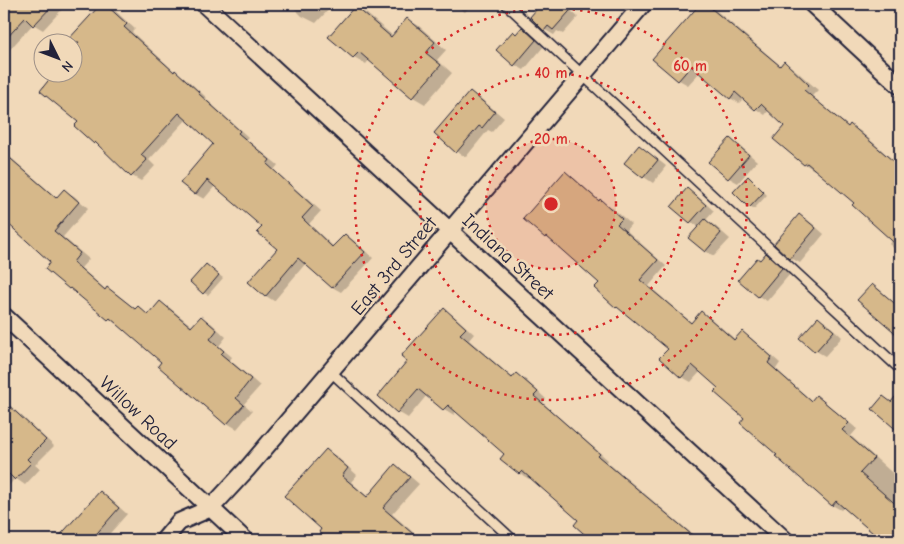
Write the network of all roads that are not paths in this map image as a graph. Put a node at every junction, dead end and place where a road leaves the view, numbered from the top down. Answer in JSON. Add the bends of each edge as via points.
{"nodes":[{"id":1,"x":204,"y":4,"type":"edge"},
{"id":2,"x":506,"y":4,"type":"edge"},
{"id":3,"x":643,"y":4,"type":"edge"},
{"id":4,"x":812,"y":4,"type":"edge"},
{"id":5,"x":583,"y":75,"type":"junction"},
{"id":6,"x":900,"y":86,"type":"edge"},
{"id":7,"x":450,"y":231,"type":"junction"},
{"id":8,"x":4,"y":316,"type":"edge"},
{"id":9,"x":900,"y":369,"type":"edge"},
{"id":10,"x":330,"y":371,"type":"junction"},
{"id":11,"x":211,"y":508,"type":"junction"},
{"id":12,"x":164,"y":540,"type":"edge"},
{"id":13,"x":245,"y":540,"type":"edge"},
{"id":14,"x":514,"y":540,"type":"edge"},
{"id":15,"x":785,"y":540,"type":"edge"}],
"edges":[{"from":1,"to":7,"type":"street","name":"Indiana Street"},
{"from":2,"to":5,"type":"lane"},
{"from":3,"to":5,"type":"street","name":"East 3rd Street"},
{"from":4,"to":6,"type":"street"},
{"from":5,"to":7,"type":"street","name":"East 3rd Street"},
{"from":5,"to":9,"type":"lane"},
{"from":7,"to":10,"type":"street","name":"East 3rd Street"},
{"from":7,"to":15,"type":"street","name":"Indiana Street"},
{"from":8,"to":11,"type":"street","name":"Willow Road"},
{"from":10,"to":11,"type":"street","name":"East 3rd Street"},
{"from":10,"to":14,"type":"lane"},
{"from":11,"to":12,"type":"street","name":"East 3rd Street","via":[[179,522]]},
{"from":11,"to":13,"type":"street","name":"Willow Road"}]}
